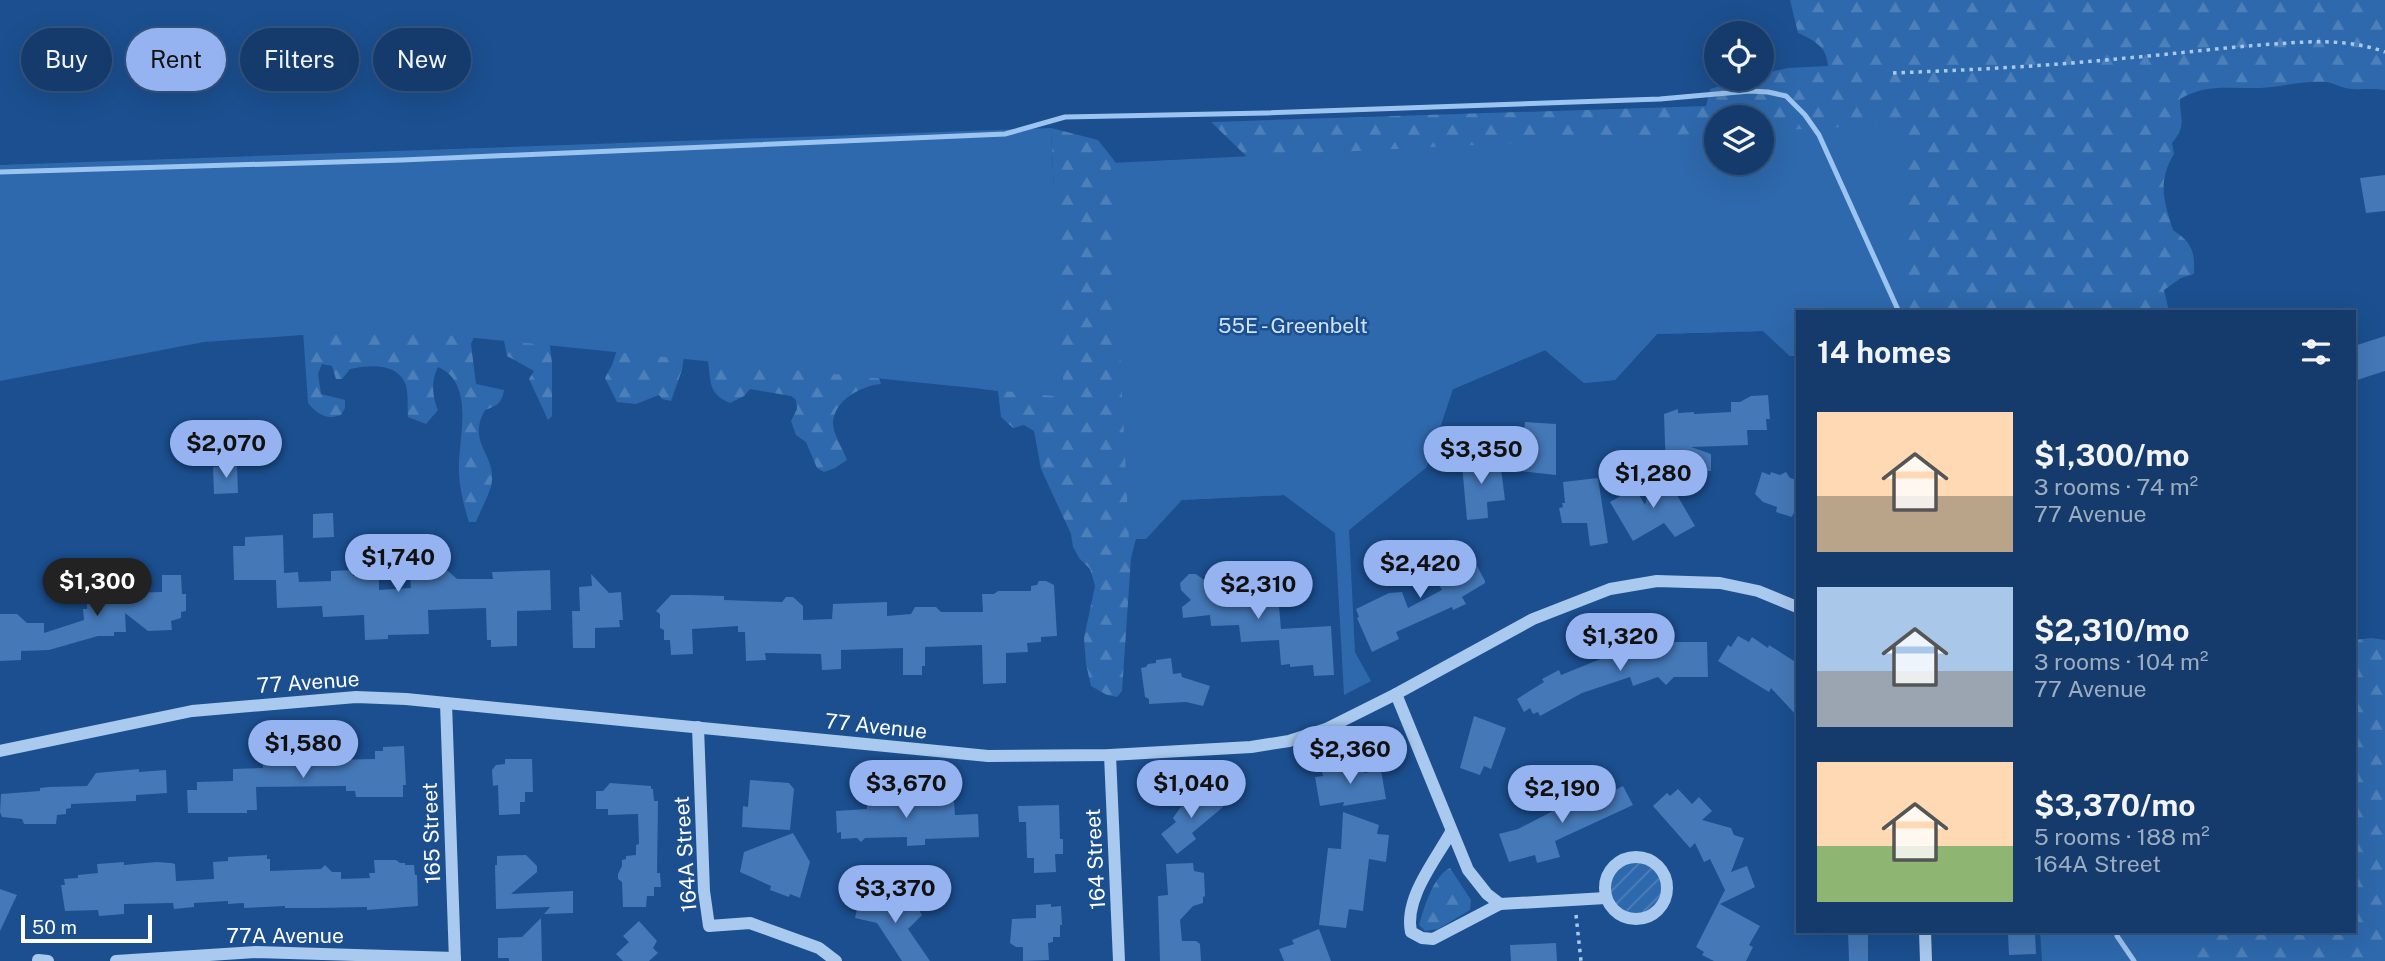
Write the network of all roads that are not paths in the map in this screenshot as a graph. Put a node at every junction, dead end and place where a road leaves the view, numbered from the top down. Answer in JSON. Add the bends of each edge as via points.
{"nodes":[{"id":1,"x":1796,"y":607,"type":"edge"},
{"id":2,"x":1396,"y":694,"type":"junction"},
{"id":3,"x":446,"y":704,"type":"junction"},
{"id":4,"x":698,"y":727,"type":"junction"},
{"id":5,"x":0,"y":751,"type":"edge"},
{"id":6,"x":1110,"y":755,"type":"junction"},
{"id":7,"x":1451,"y":832,"type":"junction"},
{"id":8,"x":1606,"y":898,"type":"junction"},
{"id":9,"x":1500,"y":904,"type":"junction"},
{"id":10,"x":1925,"y":933,"type":"edge"},
{"id":11,"x":455,"y":960,"type":"edge"},
{"id":12,"x":116,"y":961,"type":"edge"},
{"id":13,"x":836,"y":961,"type":"edge"},
{"id":14,"x":1119,"y":961,"type":"edge"},
{"id":15,"x":1926,"y":961,"type":"edge"}],
"edges":[{"from":1,"to":2,"type":"street","name":"77 Avenue","via":[[1758,591],[1720,583],[1657,581],[1610,589],[1533,619]]},
{"from":2,"to":6,"type":"street","name":"77 Avenue","via":[[1326,729],[1289,741]]},
{"from":2,"to":7,"type":"street"},
{"from":3,"to":4,"type":"street","name":"77 Avenue"},
{"from":3,"to":5,"type":"street","name":"77 Avenue","via":[[356,697],[215,708]]},
{"from":3,"to":11,"type":"street","name":"165 Street"},
{"from":4,"to":6,"type":"street","name":"77 Avenue","via":[[988,756]]},
{"from":4,"to":13,"type":"street","name":"164A Street","via":[[709,926],[750,923],[819,948]]},
{"from":6,"to":14,"type":"street","name":"164 Street"},
{"from":7,"to":9,"type":"street","via":[[1475,881]]},
{"from":7,"to":9,"type":"street","via":[[1415,897],[1409,920],[1412,932],[1433,939]]},
{"from":8,"to":8,"type":"street","via":[[1611,908],[1629,919],[1653,916],[1666,898],[1664,873],[1647,859],[1618,862],[1605,880]]},
{"from":8,"to":9,"type":"street"},
{"from":10,"to":15,"type":"street"},
{"from":11,"to":12,"type":"street","name":"77A Avenue","via":[[277,951]]}]}
